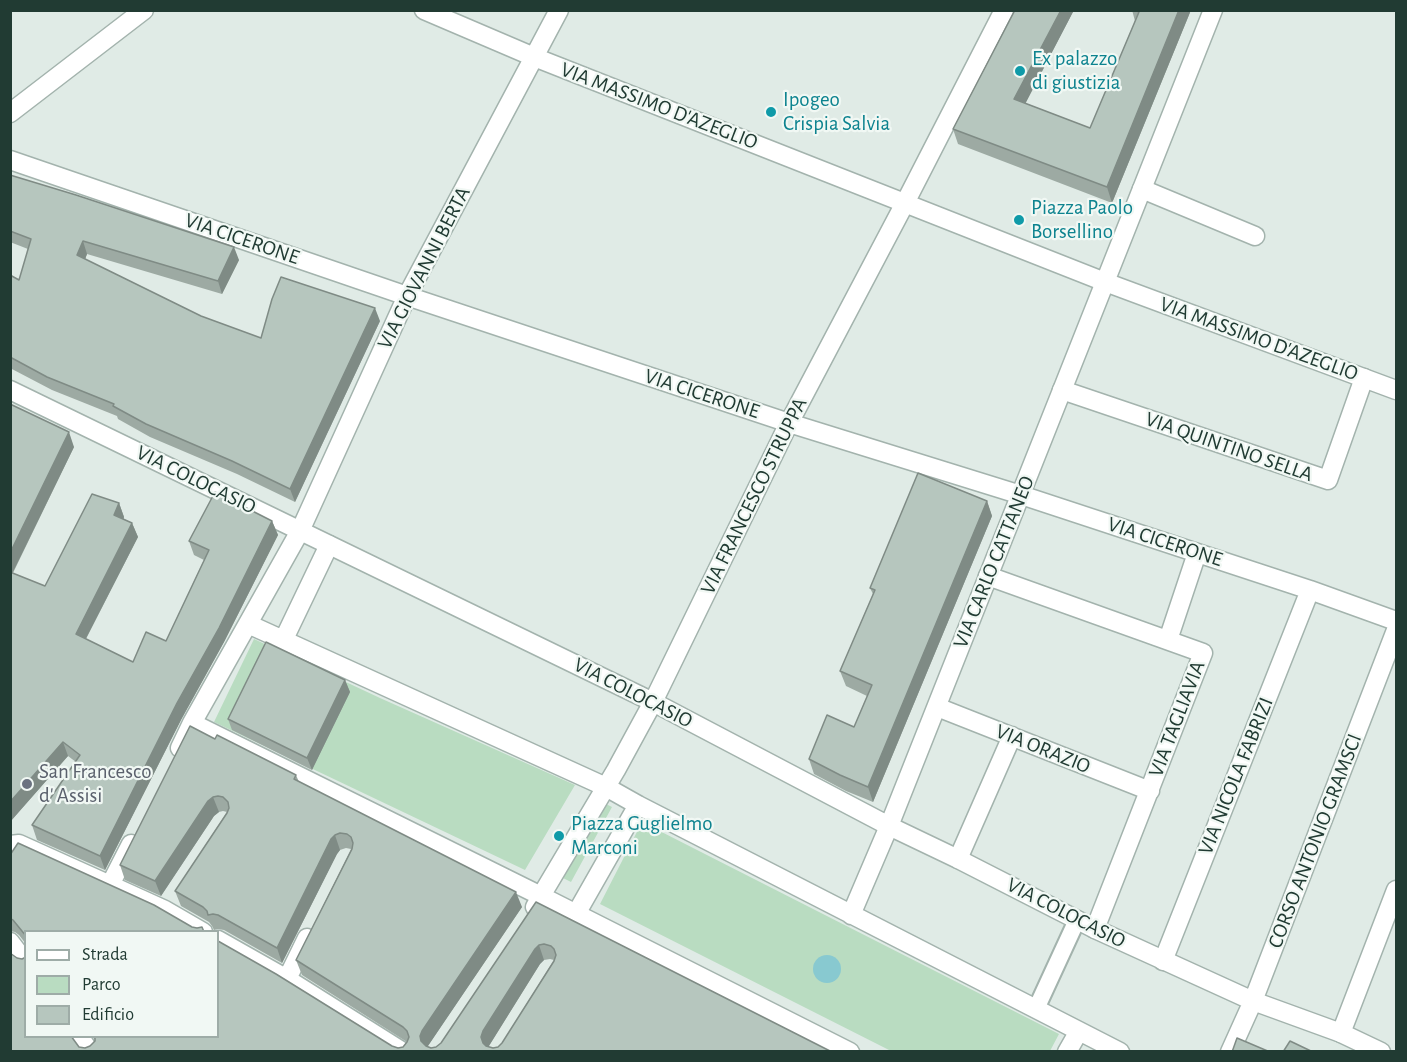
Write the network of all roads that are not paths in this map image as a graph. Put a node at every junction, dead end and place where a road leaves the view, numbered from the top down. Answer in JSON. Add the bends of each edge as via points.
{"nodes":[{"id":1,"x":144,"y":10,"type":"edge"},
{"id":2,"x":424,"y":10,"type":"edge"},
{"id":3,"x":559,"y":10,"type":"edge"},
{"id":4,"x":1004,"y":10,"type":"edge"},
{"id":5,"x":1213,"y":10,"type":"edge"},
{"id":6,"x":534,"y":57,"type":"junction"},
{"id":7,"x":10,"y":113,"type":"edge"},
{"id":8,"x":10,"y":160,"type":"edge"},
{"id":9,"x":1142,"y":189,"type":"junction"},
{"id":10,"x":900,"y":201,"type":"junction"},
{"id":11,"x":1255,"y":236,"type":"dead end"},
{"id":12,"x":1109,"y":289,"type":"junction"},
{"id":13,"x":406,"y":296,"type":"junction"},
{"id":14,"x":1364,"y":378,"type":"junction"},
{"id":15,"x":10,"y":390,"type":"edge"},
{"id":16,"x":1062,"y":390,"type":"junction"},
{"id":17,"x":1396,"y":390,"type":"edge"},
{"id":18,"x":789,"y":423,"type":"junction"},
{"id":19,"x":1021,"y":495,"type":"junction"},
{"id":20,"x":300,"y":531,"type":"junction"},
{"id":21,"x":329,"y":545,"type":"junction"},
{"id":22,"x":1197,"y":553,"type":"junction"},
{"id":23,"x":988,"y":576,"type":"junction"},
{"id":24,"x":1310,"y":590,"type":"junction"},
{"id":25,"x":1396,"y":621,"type":"edge"},
{"id":26,"x":248,"y":624,"type":"junction"},
{"id":27,"x":1396,"y":630,"type":"edge"},
{"id":28,"x":1168,"y":640,"type":"junction"},
{"id":29,"x":283,"y":641,"type":"junction"},
{"id":30,"x":653,"y":702,"type":"junction"},
{"id":31,"x":937,"y":707,"type":"junction"},
{"id":32,"x":192,"y":723,"type":"junction"},
{"id":33,"x":1012,"y":736,"type":"junction"},
{"id":34,"x":170,"y":768,"type":"edge"},
{"id":35,"x":606,"y":787,"type":"junction"},
{"id":36,"x":1149,"y":790,"type":"junction"},
{"id":37,"x":638,"y":805,"type":"junction"},
{"id":38,"x":889,"y":826,"type":"junction"},
{"id":39,"x":137,"y":832,"type":"edge"},
{"id":40,"x":15,"y":845,"type":"edge"},
{"id":41,"x":958,"y":859,"type":"junction"},
{"id":42,"x":110,"y":885,"type":"junction"},
{"id":43,"x":1396,"y":890,"type":"edge"},
{"id":44,"x":542,"y":896,"type":"junction"},
{"id":45,"x":576,"y":914,"type":"junction"},
{"id":46,"x":851,"y":915,"type":"junction"},
{"id":47,"x":529,"y":917,"type":"edge"},
{"id":48,"x":317,"y":919,"type":"edge"},
{"id":49,"x":1077,"y":920,"type":"junction"},
{"id":50,"x":1095,"y":929,"type":"junction"},
{"id":51,"x":200,"y":930,"type":"edge"},
{"id":52,"x":219,"y":941,"type":"edge"},
{"id":53,"x":10,"y":942,"type":"edge"},
{"id":54,"x":24,"y":960,"type":"edge"},
{"id":55,"x":1163,"y":961,"type":"junction"},
{"id":56,"x":286,"y":979,"type":"junction"},
{"id":57,"x":1253,"y":1001,"type":"junction"},
{"id":58,"x":1039,"y":1002,"type":"junction"},
{"id":59,"x":1079,"y":1031,"type":"junction"},
{"id":60,"x":1341,"y":1033,"type":"junction"},
{"id":61,"x":80,"y":1038,"type":"edge"},
{"id":62,"x":90,"y":1052,"type":"edge"},
{"id":63,"x":403,"y":1052,"type":"edge"},
{"id":64,"x":850,"y":1052,"type":"edge"},
{"id":65,"x":1067,"y":1052,"type":"edge"},
{"id":66,"x":1120,"y":1052,"type":"edge"},
{"id":67,"x":1230,"y":1052,"type":"edge"},
{"id":68,"x":1381,"y":1052,"type":"edge"}],
"edges":[{"from":1,"to":7,"type":"street"},
{"from":2,"to":6,"type":"street","name":"VIA MASSIMO D'AZEGLIO"},
{"from":3,"to":6,"type":"street","name":"VIA GIOVANNI BERTA"},
{"from":4,"to":10,"type":"street","name":"VIA FRANCESCO STRUPPA","via":[[939,138]]},
{"from":5,"to":9,"type":"street"},
{"from":6,"to":10,"type":"street","name":"VIA MASSIMO D'AZEGLIO"},
{"from":6,"to":13,"type":"street","name":"VIA GIOVANNI BERTA"},
{"from":8,"to":13,"type":"street","name":"VIA CICERONE"},
{"from":9,"to":11,"type":"street"},
{"from":9,"to":12,"type":"street","name":"VIA CARLO CATTANEO"},
{"from":10,"to":12,"type":"street","name":"VIA MASSIMO D'AZEGLIO"},
{"from":10,"to":18,"type":"street","name":"VIA FRANCESCO STRUPPA","via":[[895,222]]},
{"from":12,"to":14,"type":"street","name":"VIA MASSIMO D'AZEGLIO"},
{"from":12,"to":16,"type":"street","name":"VIA CARLO CATTANEO"},
{"from":13,"to":18,"type":"street","name":"VIA CICERONE"},
{"from":13,"to":20,"type":"street","name":"VIA GIOVANNI BERTA"},
{"from":14,"to":16,"type":"street","name":"VIA QUINTINO SELLA","via":[[1328,480]]},
{"from":14,"to":17,"type":"street","name":"VIA MASSIMO D'AZEGLIO"},
{"from":15,"to":20,"type":"street","name":"VIA COLOCASIO"},
{"from":16,"to":19,"type":"street","name":"VIA CARLO CATTANEO"},
{"from":18,"to":19,"type":"street","name":"VIA CICERONE"},
{"from":18,"to":30,"type":"street","name":"VIA FRANCESCO STRUPPA"},
{"from":19,"to":22,"type":"street","name":"VIA CICERONE"},
{"from":19,"to":23,"type":"street","name":"VIA CARLO CATTANEO"},
{"from":20,"to":21,"type":"street","name":"VIA COLOCASIO"},
{"from":20,"to":26,"type":"street","name":"VIA GIOVANNI BERTA"},
{"from":21,"to":29,"type":"street"},
{"from":21,"to":30,"type":"street","name":"VIA COLOCASIO"},
{"from":22,"to":24,"type":"street","name":"VIA CICERONE"},
{"from":22,"to":28,"type":"street"},
{"from":23,"to":28,"type":"street","name":"VIA TAGLIAVIA"},
{"from":23,"to":31,"type":"street","name":"VIA CARLO CATTANEO"},
{"from":24,"to":25,"type":"street","name":"VIA CICERONE"},
{"from":24,"to":55,"type":"street","name":"VIA NICOLA FABRIZI"},
{"from":26,"to":29,"type":"street"},
{"from":26,"to":32,"type":"street","name":"VIA GIOVANNI BERTA"},
{"from":27,"to":57,"type":"street","name":"CORSO ANTONIO GRAMSCI"},
{"from":28,"to":36,"type":"street","name":"VIA TAGLIAVIA","via":[[1203,653]]},
{"from":29,"to":35,"type":"street"},
{"from":30,"to":35,"type":"street","name":"VIA FRANCESCO STRUPPA"},
{"from":30,"to":38,"type":"street","name":"VIA COLOCASIO"},
{"from":31,"to":33,"type":"street","name":"VIA ORAZIO"},
{"from":31,"to":38,"type":"street","name":"VIA CARLO CATTANEO"},
{"from":32,"to":34,"type":"street","name":"VIA GIOVANNI BERTA"},
{"from":32,"to":44,"type":"street"},
{"from":33,"to":36,"type":"street","name":"VIA ORAZIO"},
{"from":33,"to":41,"type":"street"},
{"from":35,"to":37,"type":"street"},
{"from":35,"to":44,"type":"street","name":"VIA FRANCESCO STRUPPA"},
{"from":36,"to":50,"type":"street","name":"VIA TAGLIAVIA"},
{"from":37,"to":45,"type":"street"},
{"from":37,"to":46,"type":"street"},
{"from":38,"to":41,"type":"street","name":"VIA COLOCASIO"},
{"from":38,"to":46,"type":"street","name":"VIA CARLO CATTANEO"},
{"from":39,"to":42,"type":"street"},
{"from":40,"to":42,"type":"street"},
{"from":41,"to":49,"type":"street","name":"VIA COLOCASIO"},
{"from":42,"to":51,"type":"street","via":[[168,905]]},
{"from":43,"to":60,"type":"street"},
{"from":44,"to":45,"type":"street"},
{"from":44,"to":47,"type":"street","name":"VIA FRANCESCO STRUPPA"},
{"from":45,"to":64,"type":"street"},
{"from":46,"to":58,"type":"street"},
{"from":48,"to":56,"type":"street"},
{"from":49,"to":50,"type":"street","name":"VIA COLOCASIO"},
{"from":49,"to":58,"type":"street"},
{"from":50,"to":55,"type":"street","name":"VIA COLOCASIO"},
{"from":52,"to":56,"type":"street"},
{"from":53,"to":54,"type":"street"},
{"from":55,"to":57,"type":"street","name":"VIA COLOCASIO"},
{"from":56,"to":63,"type":"street","via":[[368,1035]]},
{"from":57,"to":60,"type":"street","name":"VIA COLOCASIO"},
{"from":57,"to":67,"type":"street","name":"CORSO ANTONIO GRAMSCI"},
{"from":58,"to":59,"type":"street"},
{"from":59,"to":65,"type":"street"},
{"from":59,"to":66,"type":"street"},
{"from":60,"to":68,"type":"street","name":"VIA COLOCASIO"},
{"from":61,"to":62,"type":"street"}]}
